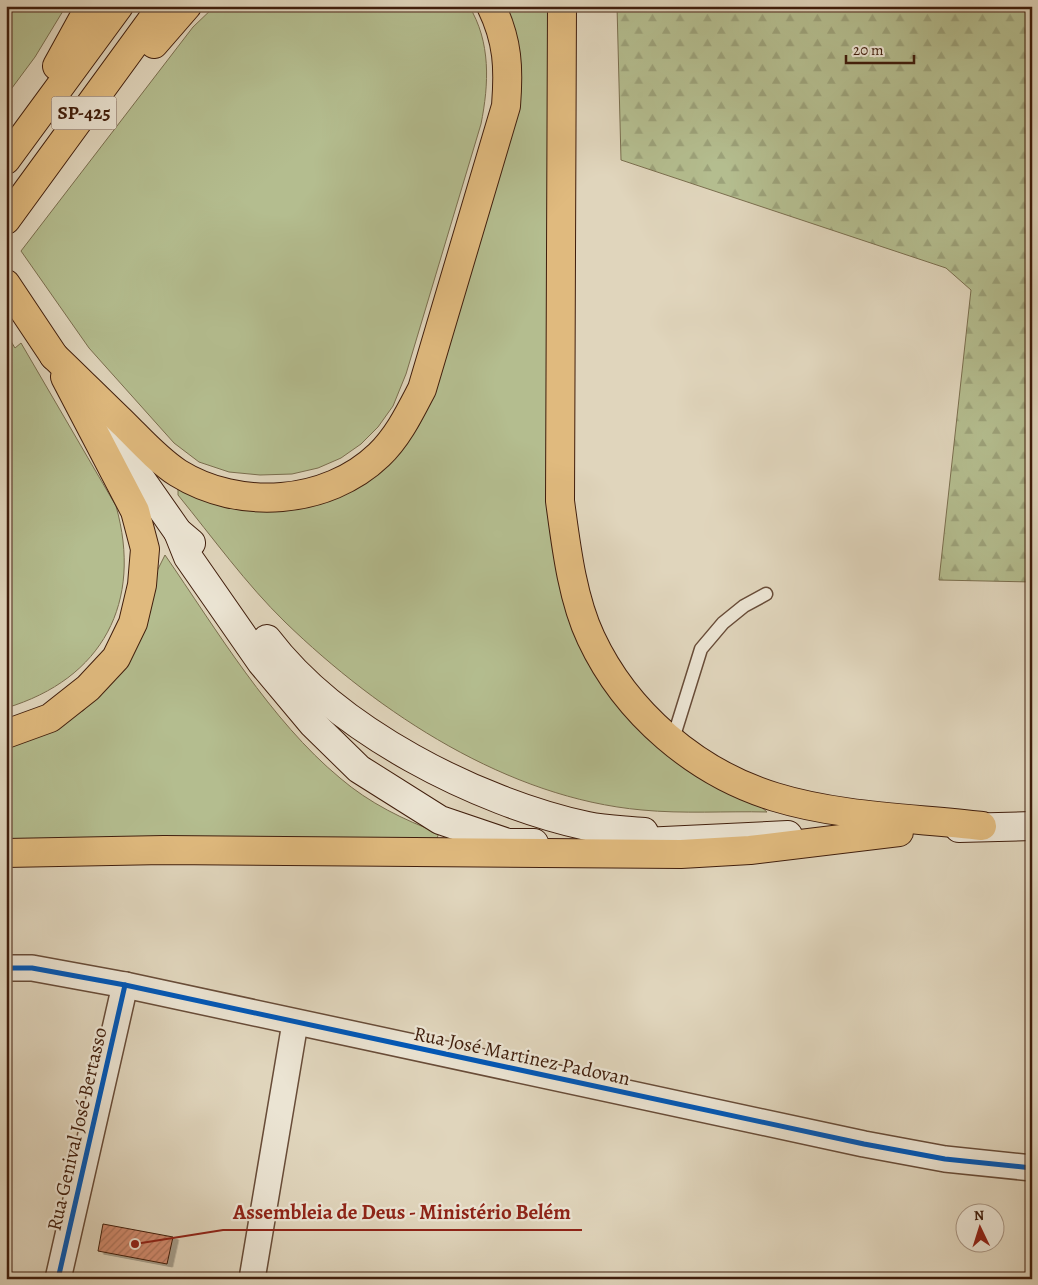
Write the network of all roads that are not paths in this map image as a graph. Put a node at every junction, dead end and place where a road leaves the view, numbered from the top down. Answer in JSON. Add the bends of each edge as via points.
{"nodes":[{"id":1,"x":90,"y":6,"type":"edge"},
{"id":2,"x":119,"y":6,"type":"edge"},
{"id":3,"x":162,"y":6,"type":"edge"},
{"id":4,"x":187,"y":6,"type":"edge"},
{"id":5,"x":492,"y":6,"type":"edge"},
{"id":6,"x":562,"y":6,"type":"edge"},
{"id":7,"x":7,"y":158,"type":"edge"},
{"id":8,"x":39,"y":175,"type":"junction"},
{"id":9,"x":6,"y":220,"type":"edge"},
{"id":10,"x":6,"y":284,"type":"edge"},
{"id":11,"x":49,"y":348,"type":"junction"},
{"id":12,"x":178,"y":532,"type":"junction"},
{"id":13,"x":766,"y":594,"type":"dead end"},
{"id":14,"x":6,"y":734,"type":"edge"},
{"id":15,"x":672,"y":742,"type":"junction"},
{"id":16,"x":982,"y":826,"type":"junction"},
{"id":17,"x":1032,"y":826,"type":"edge"},
{"id":18,"x":899,"y":832,"type":"junction"},
{"id":19,"x":703,"y":837,"type":"junction"},
{"id":20,"x":6,"y":853,"type":"edge"},
{"id":21,"x":6,"y":968,"type":"edge"},
{"id":22,"x":125,"y":985,"type":"junction"},
{"id":23,"x":295,"y":1023,"type":"junction"},
{"id":24,"x":1032,"y":1168,"type":"edge"},
{"id":25,"x":58,"y":1279,"type":"edge"},
{"id":26,"x":252,"y":1279,"type":"edge"}],
"edges":[{"from":1,"to":7,"type":"main road"},
{"from":2,"to":7,"type":"main road","number":"SP-425"},
{"from":3,"to":8,"type":"main road","number":"SP-425"},
{"from":4,"to":8,"type":"main road"},
{"from":5,"to":11,"type":"main road","via":[[499,22],[509,69],[506,106],[422,389],[404,422],[380,454],[351,478],[319,490],[277,498],[243,496],[208,488],[178,472],[150,450]]},
{"from":6,"to":15,"type":"main road","via":[[558,442],[560,501],[567,552],[590,636],[612,678]]},
{"from":8,"to":9,"type":"main road","number":"SP-425"},
{"from":10,"to":11,"type":"main road"},
{"from":11,"to":12,"type":"main road"},
{"from":11,"to":14,"type":"main road","via":[[135,511],[145,549],[142,585],[133,623],[116,658],[88,688],[50,718]]},
{"from":12,"to":19,"type":"main road","via":[[197,548],[272,647],[299,676],[399,750],[461,784],[588,827]]},
{"from":12,"to":19,"type":"main road","via":[[192,564],[261,662],[313,724],[360,769],[440,820],[508,843],[585,845]]},
{"from":13,"to":15,"type":"lane","via":[[723,623],[701,649]]},
{"from":15,"to":16,"type":"main road","via":[[726,778],[775,797],[830,809]]},
{"from":16,"to":17,"type":"main road"},
{"from":16,"to":18,"type":"main road"},
{"from":18,"to":19,"type":"main road"},
{"from":18,"to":20,"type":"main road","via":[[750,850],[681,854],[174,850]]},
{"from":21,"to":22,"type":"street","name":"Rua José Martinez Padovan","via":[[32,968]]},
{"from":22,"to":23,"type":"street","name":"Rua José Martinez Padovan"},
{"from":22,"to":25,"type":"street","name":"Rua Genival José Bertasso"},
{"from":23,"to":24,"type":"street","name":"Rua José Martinez Padovan","via":[[864,1144],[945,1159]]},
{"from":23,"to":26,"type":"street"}]}
